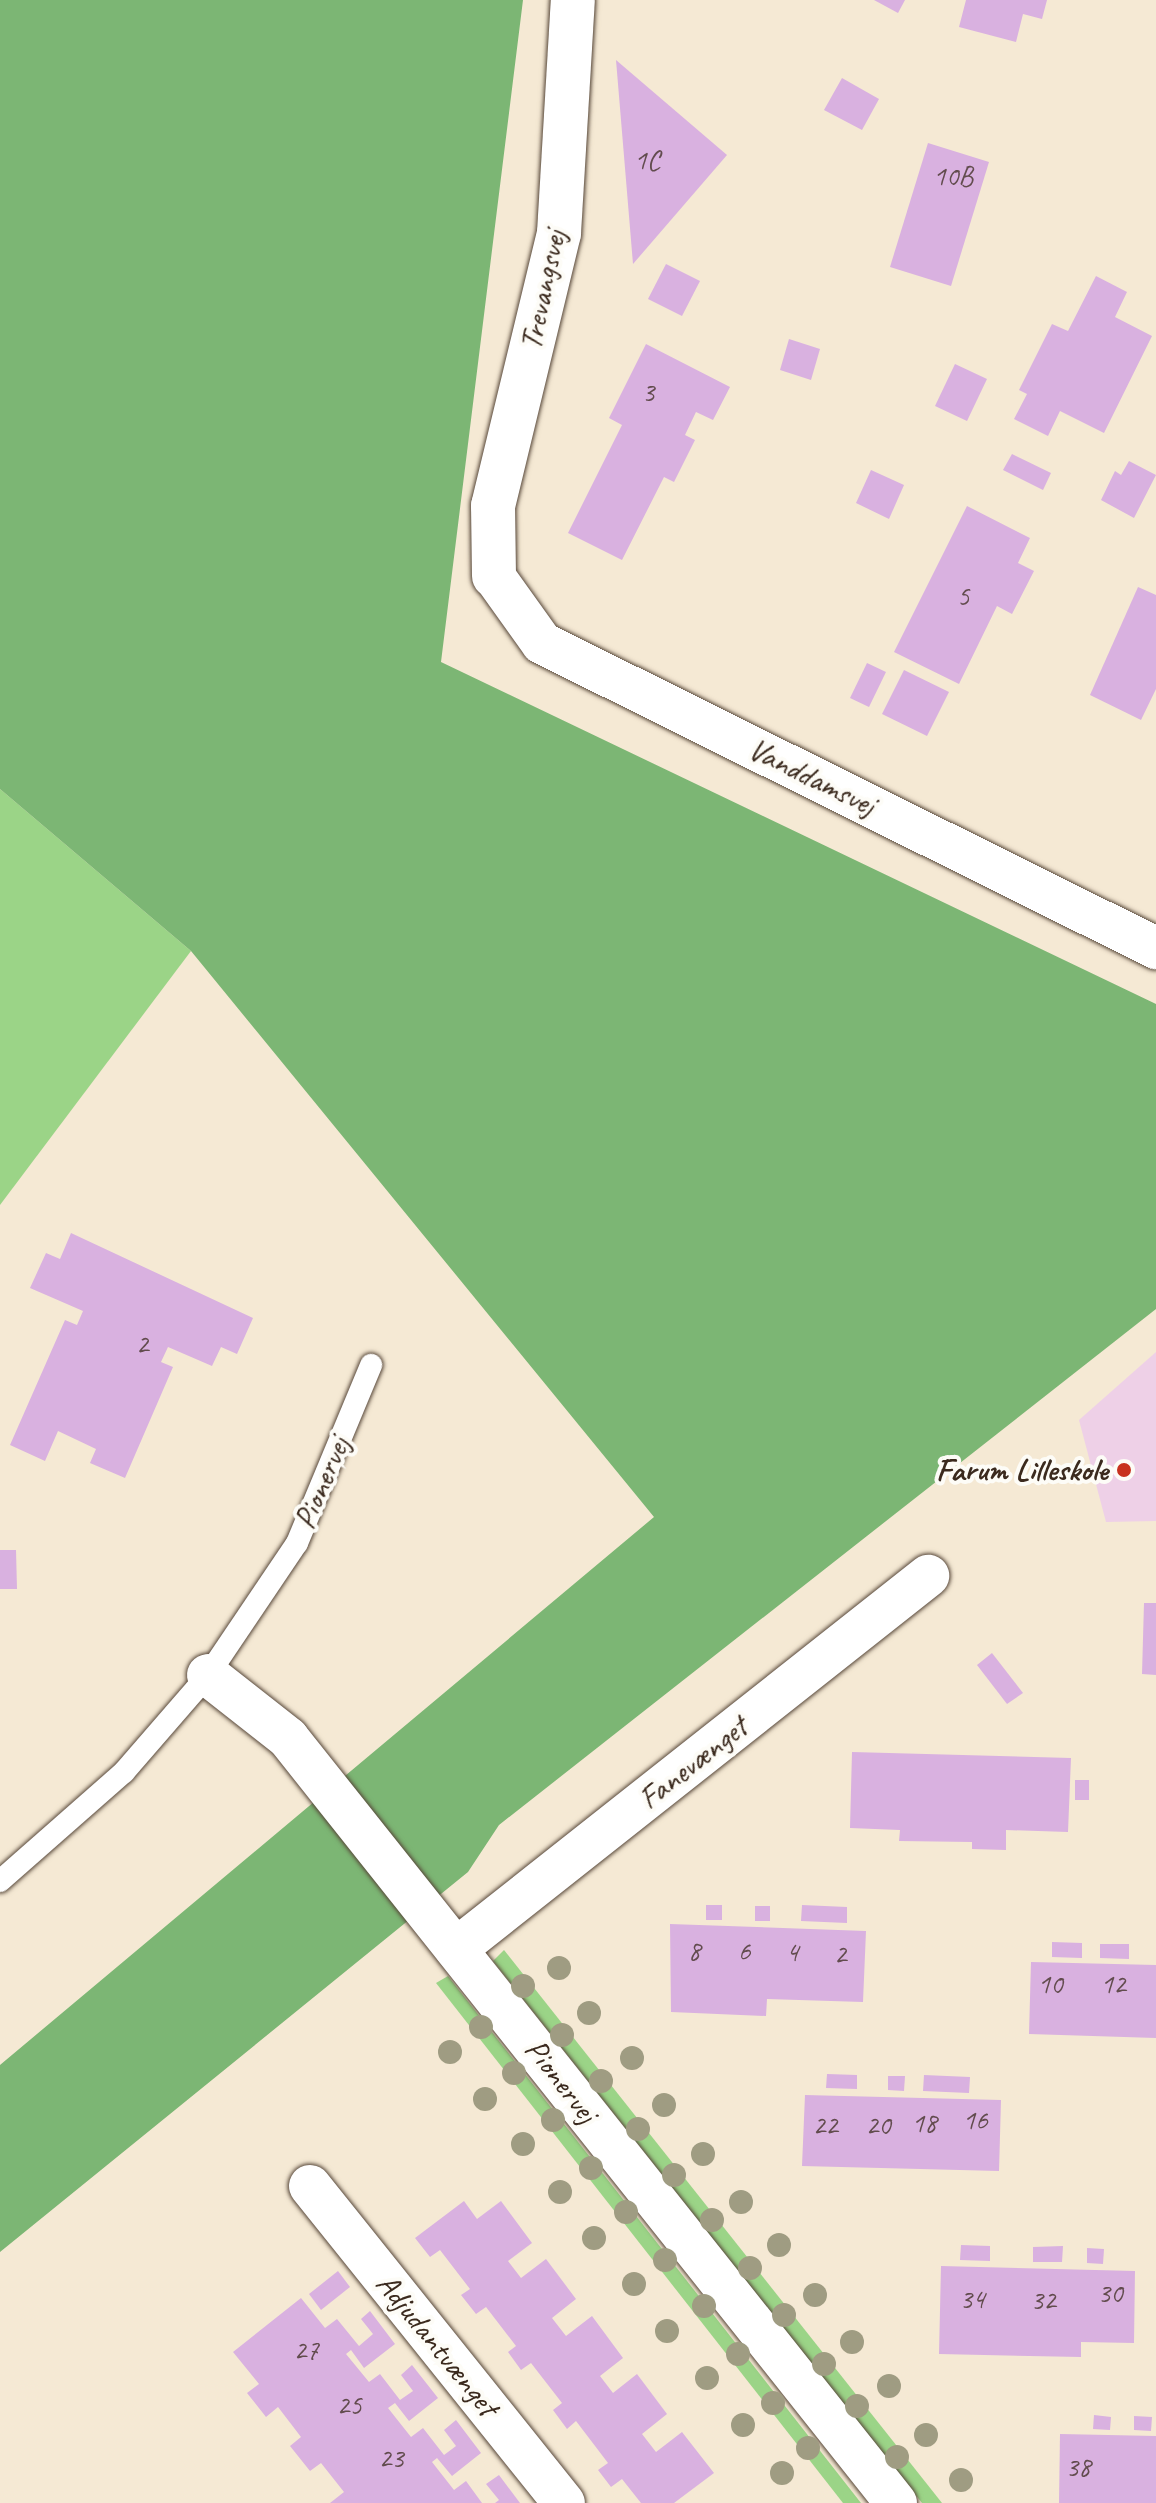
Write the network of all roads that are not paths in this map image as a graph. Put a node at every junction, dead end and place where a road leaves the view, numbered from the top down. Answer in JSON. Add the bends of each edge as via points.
{"nodes":[{"id":1,"x":573,"y":0,"type":"edge"},
{"id":2,"x":494,"y":576,"type":"joint"},
{"id":3,"x":1156,"y":948,"type":"edge"},
{"id":4,"x":371,"y":1365,"type":"dead end"},
{"id":5,"x":928,"y":1576,"type":"dead end"},
{"id":6,"x":208,"y":1675,"type":"junction"},
{"id":7,"x":0,"y":1881,"type":"edge"},
{"id":8,"x":456,"y":1949,"type":"junction"},
{"id":9,"x":310,"y":2186,"type":"dead end"},
{"id":10,"x":564,"y":2503,"type":"edge"},
{"id":11,"x":896,"y":2503,"type":"edge"}],
"edges":[{"from":1,"to":2,"type":"street","name":"Trevangsvej","via":[[559,233],[493,506]]},
{"from":2,"to":3,"type":"street","name":"Vanddamsvej","via":[[542,643]]},
{"from":4,"to":6,"type":"lane","name":"Pionervej","via":[[297,1543]]},
{"from":5,"to":8,"type":"street","name":"Fanevænget"},
{"from":6,"to":7,"type":"lane","name":"Pionervej","via":[[124,1772]]},
{"from":6,"to":8,"type":"street","name":"Pionervej","via":[[288,1738]]},
{"from":8,"to":11,"type":"street","name":"Pionervej"},
{"from":9,"to":10,"type":"street","name":"Adjudantvænget"}]}
